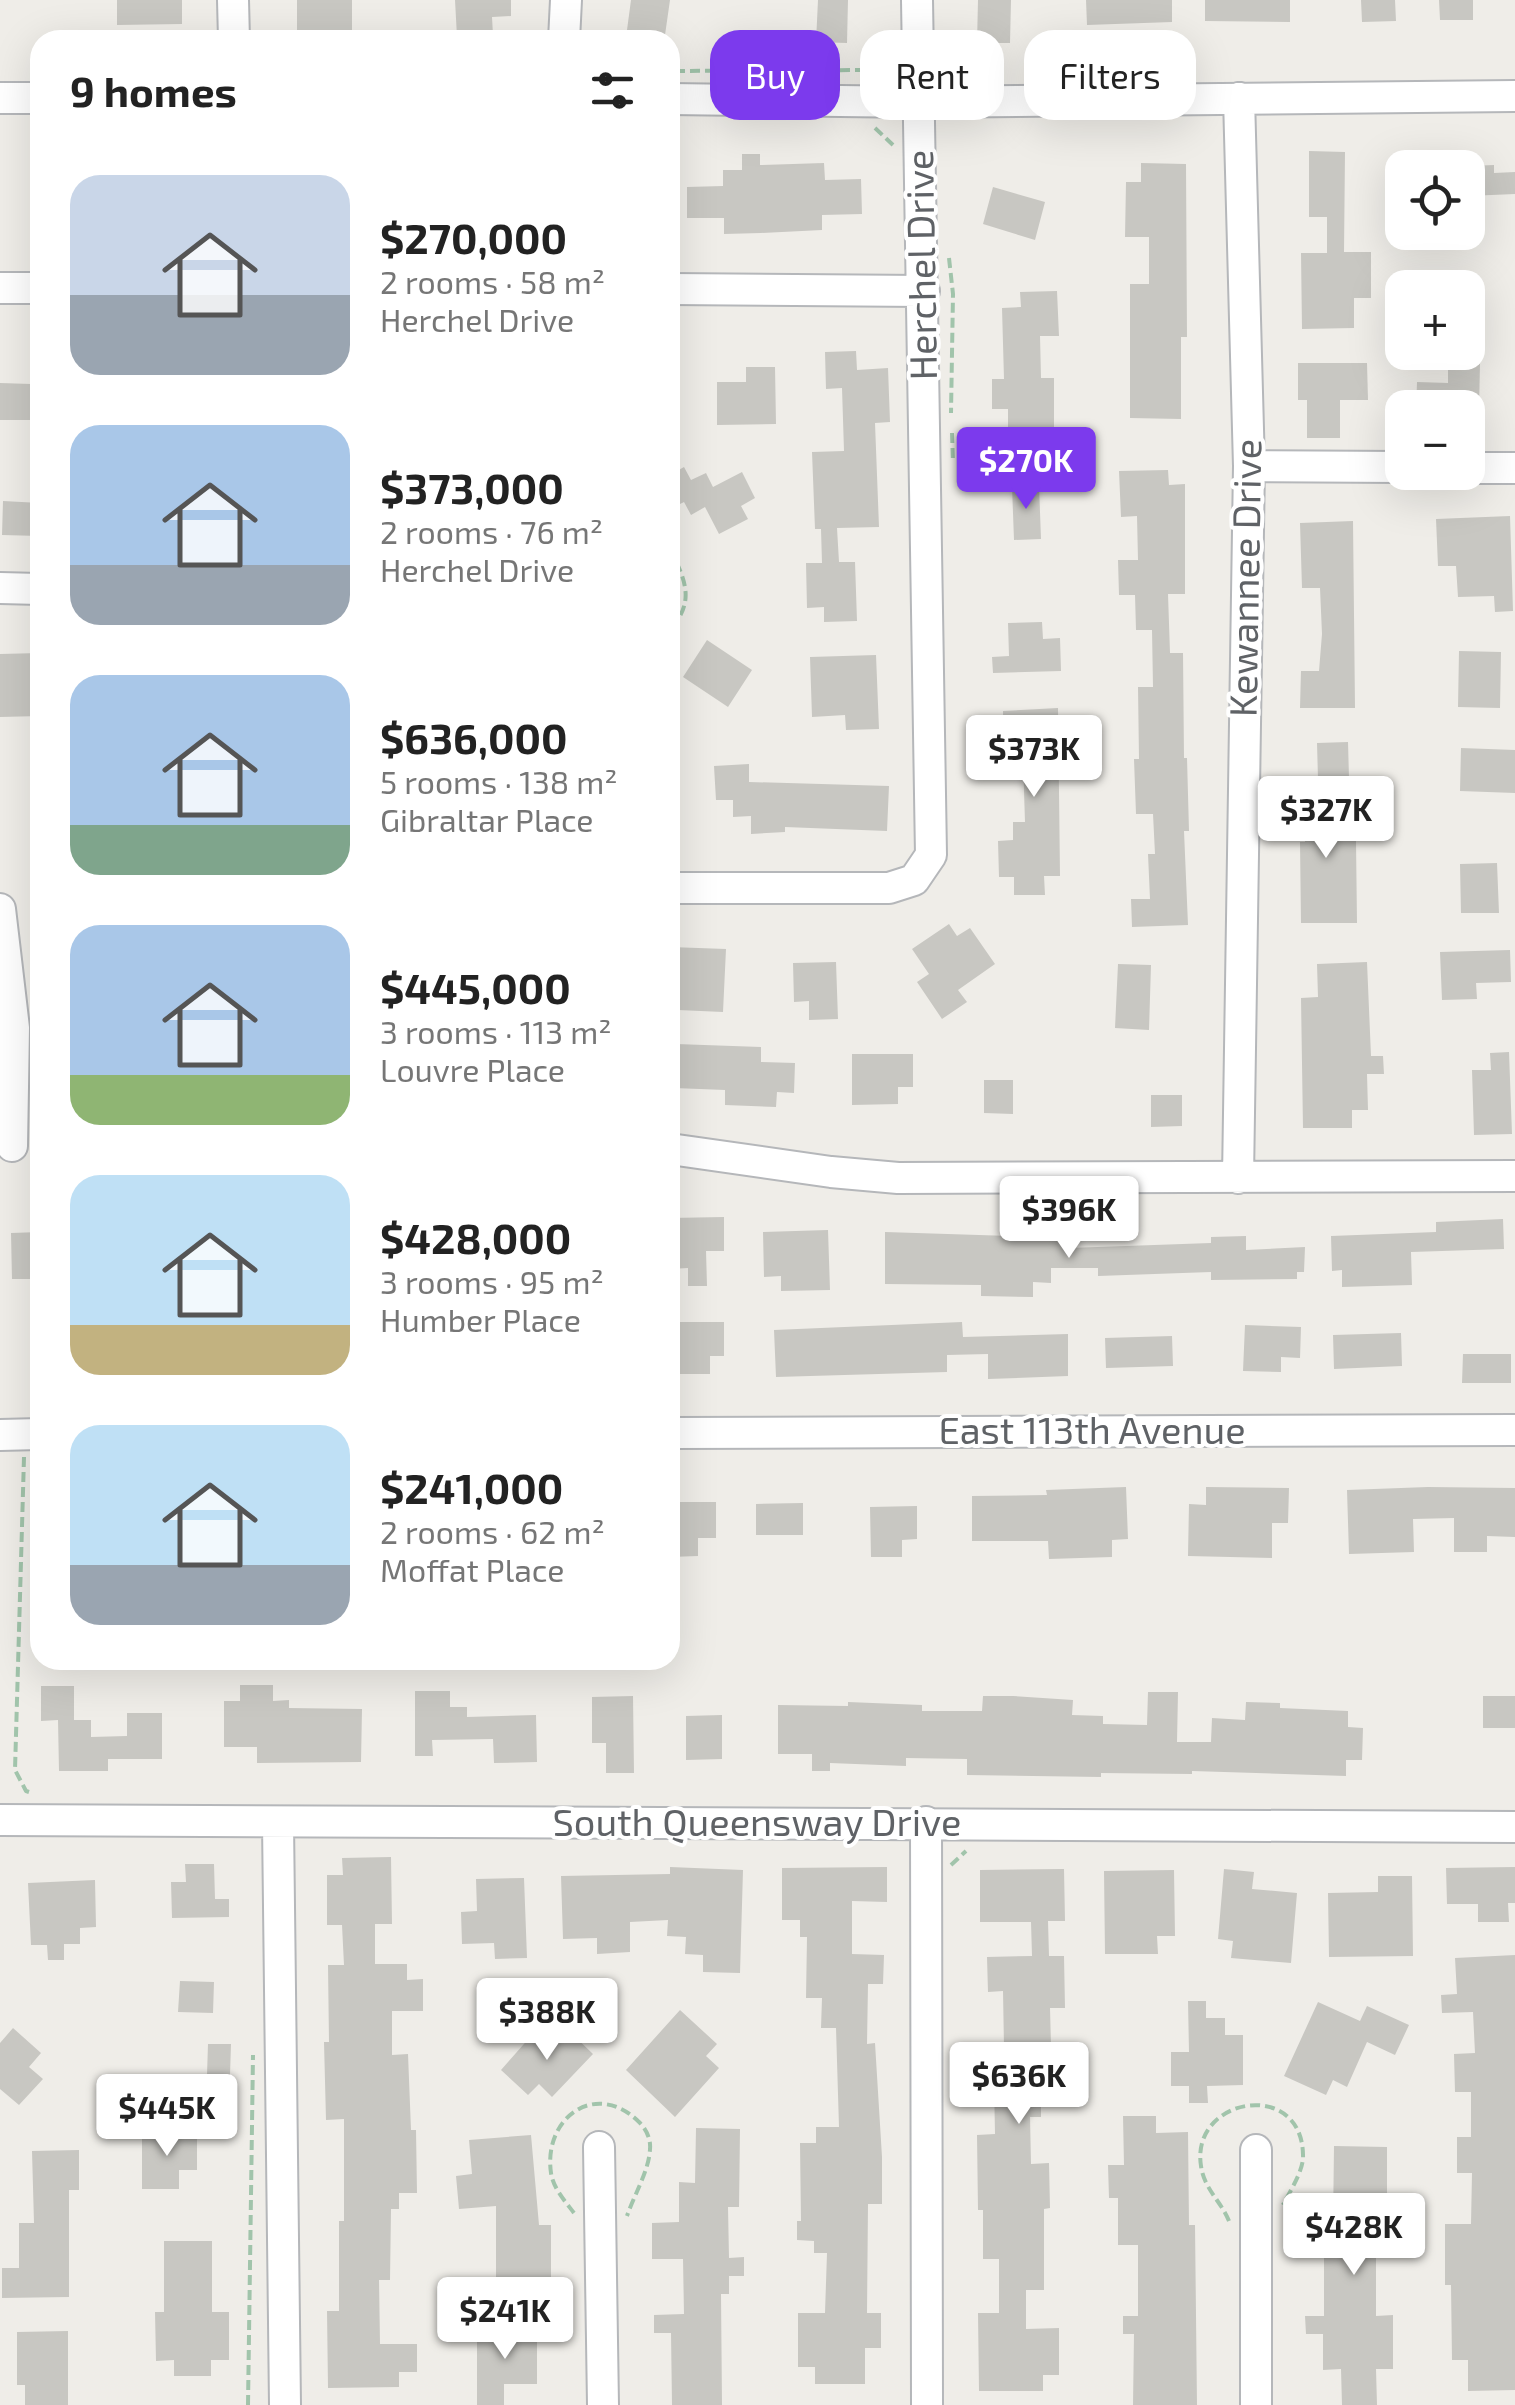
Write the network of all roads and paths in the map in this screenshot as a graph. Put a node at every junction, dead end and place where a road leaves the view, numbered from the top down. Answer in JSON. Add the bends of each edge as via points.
{"nodes":[{"id":1,"x":233,"y":0,"type":"edge"},
{"id":2,"x":566,"y":0,"type":"edge"},
{"id":3,"x":917,"y":0,"type":"edge"},
{"id":4,"x":234,"y":30,"type":"edge"},
{"id":5,"x":564,"y":30,"type":"edge"},
{"id":6,"x":917,"y":30,"type":"edge"},
{"id":7,"x":1515,"y":96,"type":"edge"},
{"id":8,"x":0,"y":98,"type":"edge"},
{"id":9,"x":30,"y":98,"type":"edge"},
{"id":10,"x":1239,"y":98,"type":"junction"},
{"id":11,"x":680,"y":99,"type":"edge"},
{"id":12,"x":860,"y":101,"type":"edge"},
{"id":13,"x":1004,"y":101,"type":"edge"},
{"id":14,"x":919,"y":120,"type":"edge"},
{"id":15,"x":870,"y":124,"type":"dead end"},
{"id":16,"x":898,"y":150,"type":"dead end"},
{"id":17,"x":0,"y":288,"type":"edge"},
{"id":18,"x":30,"y":288,"type":"edge"},
{"id":19,"x":680,"y":290,"type":"edge"},
{"id":20,"x":924,"y":291,"type":"junction"},
{"id":21,"x":1249,"y":466,"type":"junction"},
{"id":22,"x":1385,"y":468,"type":"edge"},
{"id":23,"x":1485,"y":468,"type":"edge"},
{"id":24,"x":1515,"y":468,"type":"edge"},
{"id":25,"x":680,"y":571,"type":"edge"},
{"id":26,"x":0,"y":588,"type":"edge"},
{"id":27,"x":30,"y":589,"type":"edge"},
{"id":28,"x":680,"y":615,"type":"edge"},
{"id":29,"x":680,"y":888,"type":"edge"},
{"id":30,"x":0,"y":909,"type":"edge"},
{"id":31,"x":17,"y":1145,"type":"edge"},
{"id":32,"x":680,"y":1150,"type":"edge"},
{"id":33,"x":1515,"y":1176,"type":"edge"},
{"id":34,"x":1238,"y":1178,"type":"junction"},
{"id":35,"x":1515,"y":1430,"type":"edge"},
{"id":36,"x":680,"y":1432,"type":"edge"},
{"id":37,"x":21,"y":1441,"type":"edge"},
{"id":38,"x":38,"y":1794,"type":"dead end"},
{"id":39,"x":0,"y":1820,"type":"edge"},
{"id":40,"x":926,"y":1822,"type":"junction"},
{"id":41,"x":278,"y":1823,"type":"junction"},
{"id":42,"x":1515,"y":1827,"type":"edge"},
{"id":43,"x":253,"y":2038,"type":"dead end"},
{"id":44,"x":599,"y":2147,"type":"dead end"},
{"id":45,"x":1256,"y":2150,"type":"dead end"},
{"id":46,"x":248,"y":2405,"type":"edge"},
{"id":47,"x":285,"y":2405,"type":"edge"},
{"id":48,"x":604,"y":2405,"type":"edge"},
{"id":49,"x":928,"y":2405,"type":"edge"},
{"id":50,"x":1256,"y":2405,"type":"edge"}],
"edges":[{"from":1,"to":4,"type":"street"},
{"from":2,"to":5,"type":"street"},
{"from":3,"to":6,"type":"street","name":"Herchel Drive"},
{"from":7,"to":10,"type":"street"},
{"from":8,"to":9,"type":"street"},
{"from":10,"to":13,"type":"street"},
{"from":10,"to":21,"type":"street","name":"Kewannee Drive"},
{"from":11,"to":12,"type":"street"},
{"from":14,"to":20,"type":"street","name":"Herchel Drive"},
{"from":15,"to":16,"type":"path"},
{"from":17,"to":18,"type":"street"},
{"from":19,"to":20,"type":"street"},
{"from":20,"to":29,"type":"street","name":"Herchel Drive","via":[[931,855],[914,880],[889,888]]},
{"from":21,"to":22,"type":"street"},
{"from":21,"to":34,"type":"street","name":"Kewannee Drive"},
{"from":23,"to":24,"type":"street"},
{"from":25,"to":28,"type":"path","via":[[687,586]]},
{"from":26,"to":27,"type":"street"},
{"from":30,"to":31,"type":"street","via":[[14,1028]]},
{"from":32,"to":34,"type":"street","via":[[898,1178]]},
{"from":33,"to":34,"type":"street"},
{"from":35,"to":36,"type":"street","name":"East 113th Avenue"},
{"from":37,"to":38,"type":"path","via":[[15,1770],[26,1791]]},
{"from":39,"to":41,"type":"street","name":"South Queensway Drive"},
{"from":40,"to":41,"type":"street","name":"South Queensway Drive"},
{"from":40,"to":42,"type":"street","name":"South Queensway Drive"},
{"from":40,"to":49,"type":"street"},
{"from":41,"to":47,"type":"street"},
{"from":43,"to":46,"type":"path"},
{"from":44,"to":48,"type":"street"},
{"from":45,"to":50,"type":"street"}]}
